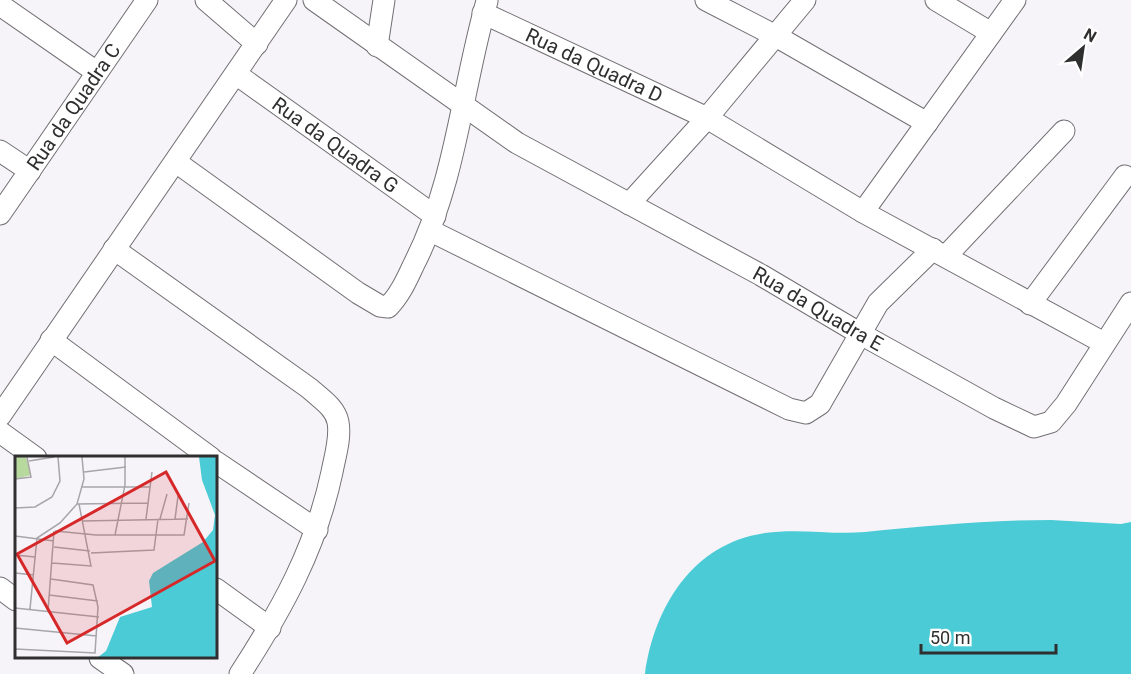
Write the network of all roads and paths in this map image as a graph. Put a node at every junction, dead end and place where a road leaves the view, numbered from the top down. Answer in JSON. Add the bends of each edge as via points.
{"nodes":[{"id":1,"x":147,"y":0,"type":"edge"},
{"id":2,"x":206,"y":0,"type":"edge"},
{"id":3,"x":286,"y":0,"type":"edge"},
{"id":4,"x":314,"y":0,"type":"edge"},
{"id":5,"x":384,"y":0,"type":"edge"},
{"id":6,"x":706,"y":0,"type":"edge"},
{"id":7,"x":805,"y":0,"type":"edge"},
{"id":8,"x":936,"y":0,"type":"edge"},
{"id":9,"x":1015,"y":0,"type":"edge"},
{"id":10,"x":0,"y":5,"type":"edge"},
{"id":11,"x":485,"y":6,"type":"edge"},
{"id":12,"x":991,"y":33,"type":"junction"},
{"id":13,"x":774,"y":35,"type":"junction"},
{"id":14,"x":256,"y":44,"type":"junction"},
{"id":15,"x":377,"y":46,"type":"junction"},
{"id":16,"x":95,"y":71,"type":"junction"},
{"id":17,"x":236,"y":74,"type":"junction"},
{"id":18,"x":465,"y":105,"type":"junction"},
{"id":19,"x":707,"y":118,"type":"junction"},
{"id":20,"x":927,"y":123,"type":"junction"},
{"id":21,"x":1064,"y":131,"type":"dead end"},
{"id":22,"x":0,"y":151,"type":"edge"},
{"id":23,"x":176,"y":162,"type":"junction"},
{"id":24,"x":30,"y":171,"type":"junction"},
{"id":25,"x":1125,"y":176,"type":"dead end"},
{"id":26,"x":629,"y":204,"type":"junction"},
{"id":27,"x":863,"y":212,"type":"junction"},
{"id":28,"x":0,"y":214,"type":"edge"},
{"id":29,"x":433,"y":224,"type":"junction"},
{"id":30,"x":114,"y":249,"type":"junction"},
{"id":31,"x":939,"y":253,"type":"junction"},
{"id":32,"x":1131,"y":303,"type":"edge"},
{"id":33,"x":1030,"y":304,"type":"junction"},
{"id":34,"x":859,"y":333,"type":"junction"},
{"id":35,"x":51,"y":340,"type":"junction"},
{"id":36,"x":1104,"y":344,"type":"junction"},
{"id":37,"x":0,"y":416,"type":"edge"},
{"id":38,"x":0,"y":432,"type":"edge"},
{"id":39,"x":33,"y":456,"type":"edge"},
{"id":40,"x":208,"y":456,"type":"edge"},
{"id":41,"x":218,"y":463,"type":"edge"},
{"id":42,"x":317,"y":530,"type":"junction"},
{"id":43,"x":0,"y":588,"type":"edge"},
{"id":44,"x":218,"y":590,"type":"edge"},
{"id":45,"x":15,"y":599,"type":"edge"},
{"id":46,"x":270,"y":628,"type":"junction"},
{"id":47,"x":103,"y":659,"type":"edge"},
{"id":48,"x":123,"y":674,"type":"edge"},
{"id":49,"x":240,"y":674,"type":"edge"}],
"edges":[{"from":1,"to":16,"type":"street","name":"Rua da Quadra C"},
{"from":2,"to":14,"type":"street"},
{"from":3,"to":14,"type":"street"},
{"from":4,"to":15,"type":"street","name":"Rua da Quadra E"},
{"from":5,"to":15,"type":"street"},
{"from":6,"to":13,"type":"street"},
{"from":7,"to":13,"type":"street"},
{"from":8,"to":12,"type":"street"},
{"from":9,"to":12,"type":"street"},
{"from":10,"to":16,"type":"street"},
{"from":11,"to":18,"type":"street"},
{"from":11,"to":19,"type":"street","name":"Rua da Quadra D"},
{"from":12,"to":20,"type":"street"},
{"from":13,"to":19,"type":"street"},
{"from":13,"to":20,"type":"street"},
{"from":14,"to":17,"type":"street"},
{"from":15,"to":18,"type":"street","name":"Rua da Quadra E"},
{"from":16,"to":24,"type":"street","name":"Rua da Quadra C"},
{"from":17,"to":23,"type":"street"},
{"from":17,"to":29,"type":"street","name":"Rua da Quadra G"},
{"from":18,"to":26,"type":"street","name":"Rua da Quadra E","via":[[517,143]]},
{"from":18,"to":29,"type":"street"},
{"from":19,"to":26,"type":"street"},
{"from":19,"to":27,"type":"street","name":"Rua da Quadra D"},
{"from":20,"to":27,"type":"street"},
{"from":21,"to":31,"type":"street","name":"Rua da Quadra G"},
{"from":22,"to":24,"type":"street"},
{"from":23,"to":29,"type":"street","via":[[380,306],[387,306],[399,293]]},
{"from":23,"to":30,"type":"street"},
{"from":24,"to":28,"type":"street","name":"Rua da Quadra C"},
{"from":25,"to":33,"type":"street"},
{"from":26,"to":34,"type":"street","name":"Rua da Quadra E"},
{"from":27,"to":31,"type":"street","name":"Rua da Quadra D"},
{"from":29,"to":34,"type":"street","name":"Rua da Quadra G","via":[[798,412],[812,411],[820,404]]},
{"from":30,"to":35,"type":"street"},
{"from":30,"to":42,"type":"street","via":[[332,408],[338,422],[338,443]]},
{"from":31,"to":33,"type":"street","name":"Rua da Quadra D"},
{"from":31,"to":34,"type":"street","name":"Rua da Quadra G","via":[[878,303]]},
{"from":32,"to":36,"type":"street","name":"Rua da Quadra E"},
{"from":33,"to":36,"type":"street","name":"Rua da Quadra D"},
{"from":34,"to":36,"type":"street","name":"Rua da Quadra E","via":[[1034,427],[1051,422]]},
{"from":35,"to":37,"type":"street"},
{"from":35,"to":40,"type":"street"},
{"from":38,"to":39,"type":"street"},
{"from":41,"to":42,"type":"street"},
{"from":42,"to":46,"type":"street"},
{"from":43,"to":45,"type":"street"},
{"from":44,"to":46,"type":"street"},
{"from":46,"to":49,"type":"street"},
{"from":47,"to":48,"type":"street"}]}
